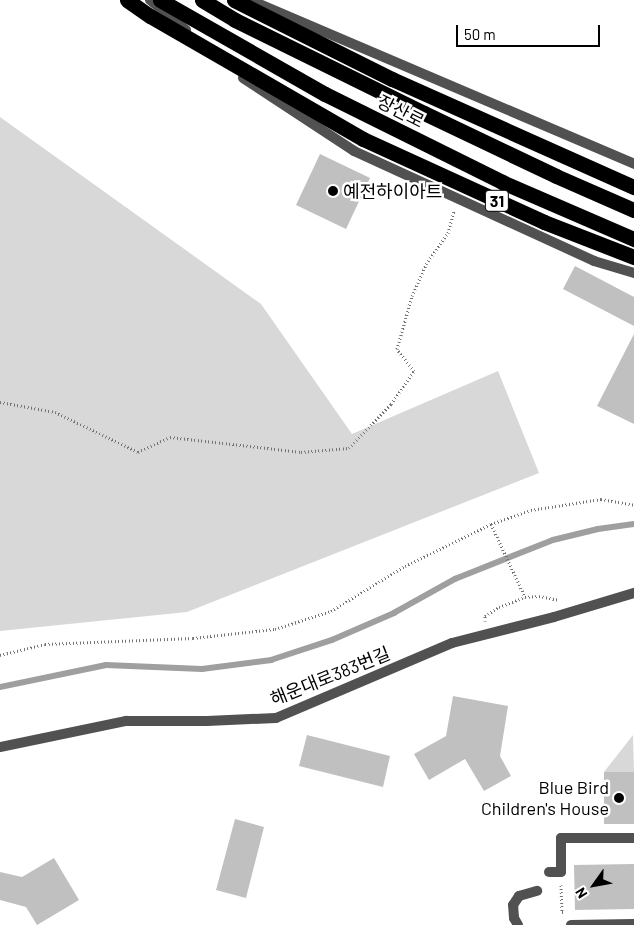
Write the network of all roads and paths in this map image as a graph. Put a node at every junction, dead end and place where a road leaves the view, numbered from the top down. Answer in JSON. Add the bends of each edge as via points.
{"nodes":[{"id":1,"x":127,"y":0,"type":"edge"},
{"id":2,"x":150,"y":0,"type":"edge"},
{"id":3,"x":160,"y":0,"type":"edge"},
{"id":4,"x":202,"y":0,"type":"edge"},
{"id":5,"x":234,"y":0,"type":"edge"},
{"id":6,"x":250,"y":0,"type":"edge"},
{"id":7,"x":634,"y":164,"type":"edge"},
{"id":8,"x":634,"y":187,"type":"edge"},
{"id":9,"x":456,"y":199,"type":"junction"},
{"id":10,"x":634,"y":210,"type":"edge"},
{"id":11,"x":634,"y":239,"type":"edge"},
{"id":12,"x":634,"y":257,"type":"edge"},
{"id":13,"x":634,"y":274,"type":"edge"},
{"id":14,"x":0,"y":402,"type":"edge"},
{"id":15,"x":634,"y":505,"type":"edge"},
{"id":16,"x":492,"y":524,"type":"junction"},
{"id":17,"x":634,"y":593,"type":"edge"},
{"id":18,"x":526,"y":597,"type":"junction"},
{"id":19,"x":568,"y":613,"type":"junction"},
{"id":20,"x":484,"y":635,"type":"junction"},
{"id":21,"x":0,"y":655,"type":"edge"},
{"id":22,"x":0,"y":747,"type":"edge"},
{"id":23,"x":634,"y":838,"type":"edge"},
{"id":24,"x":549,"y":872,"type":"dead end"},
{"id":25,"x":561,"y":872,"type":"junction"},
{"id":26,"x":537,"y":891,"type":"dead end"},
{"id":27,"x":571,"y":924,"type":"edge"},
{"id":28,"x":634,"y":924,"type":"edge"},
{"id":29,"x":518,"y":925,"type":"edge"}],
"edges":[{"from":1,"to":12,"type":"highway","number":"31","via":[[363,139],[544,222]]},
{"from":2,"to":9,"type":"street","via":[[232,70],[354,151]]},
{"from":3,"to":11,"type":"highway","name":"장산로","via":[[325,94],[502,182]]},
{"from":4,"to":10,"type":"highway","name":"장산로","via":[[235,20],[424,113]]},
{"from":5,"to":8,"type":"highway","via":[[392,79]]},
{"from":6,"to":7,"type":"street"},
{"from":9,"to":13,"type":"street","via":[[594,261]]},
{"from":9,"to":14,"type":"path","via":[[448,233],[426,264],[412,296],[397,349],[414,371],[391,404],[349,448],[301,452],[170,437],[138,452],[55,412]]},
{"from":15,"to":16,"type":"path","via":[[601,499],[531,510]]},
{"from":16,"to":18,"type":"path"},
{"from":16,"to":21,"type":"path","via":[[405,566],[331,611],[275,629],[193,638],[45,644]]},
{"from":17,"to":19,"type":"street","name":"해운대로383번길"},
{"from":18,"to":19,"type":"path","via":[[560,600]]},
{"from":18,"to":20,"type":"path","via":[[485,616]]},
{"from":19,"to":20,"type":"street","name":"해운대로383번길"},
{"from":20,"to":22,"type":"street","name":"해운대로383번길","via":[[452,643],[276,718],[126,721]]},
{"from":23,"to":25,"type":"street","via":[[561,838]]},
{"from":24,"to":25,"type":"street"},
{"from":25,"to":27,"type":"path","via":[[562,912],[571,912]]},
{"from":26,"to":29,"type":"street","via":[[519,896],[513,905]]},
{"from":27,"to":28,"type":"street"}]}
